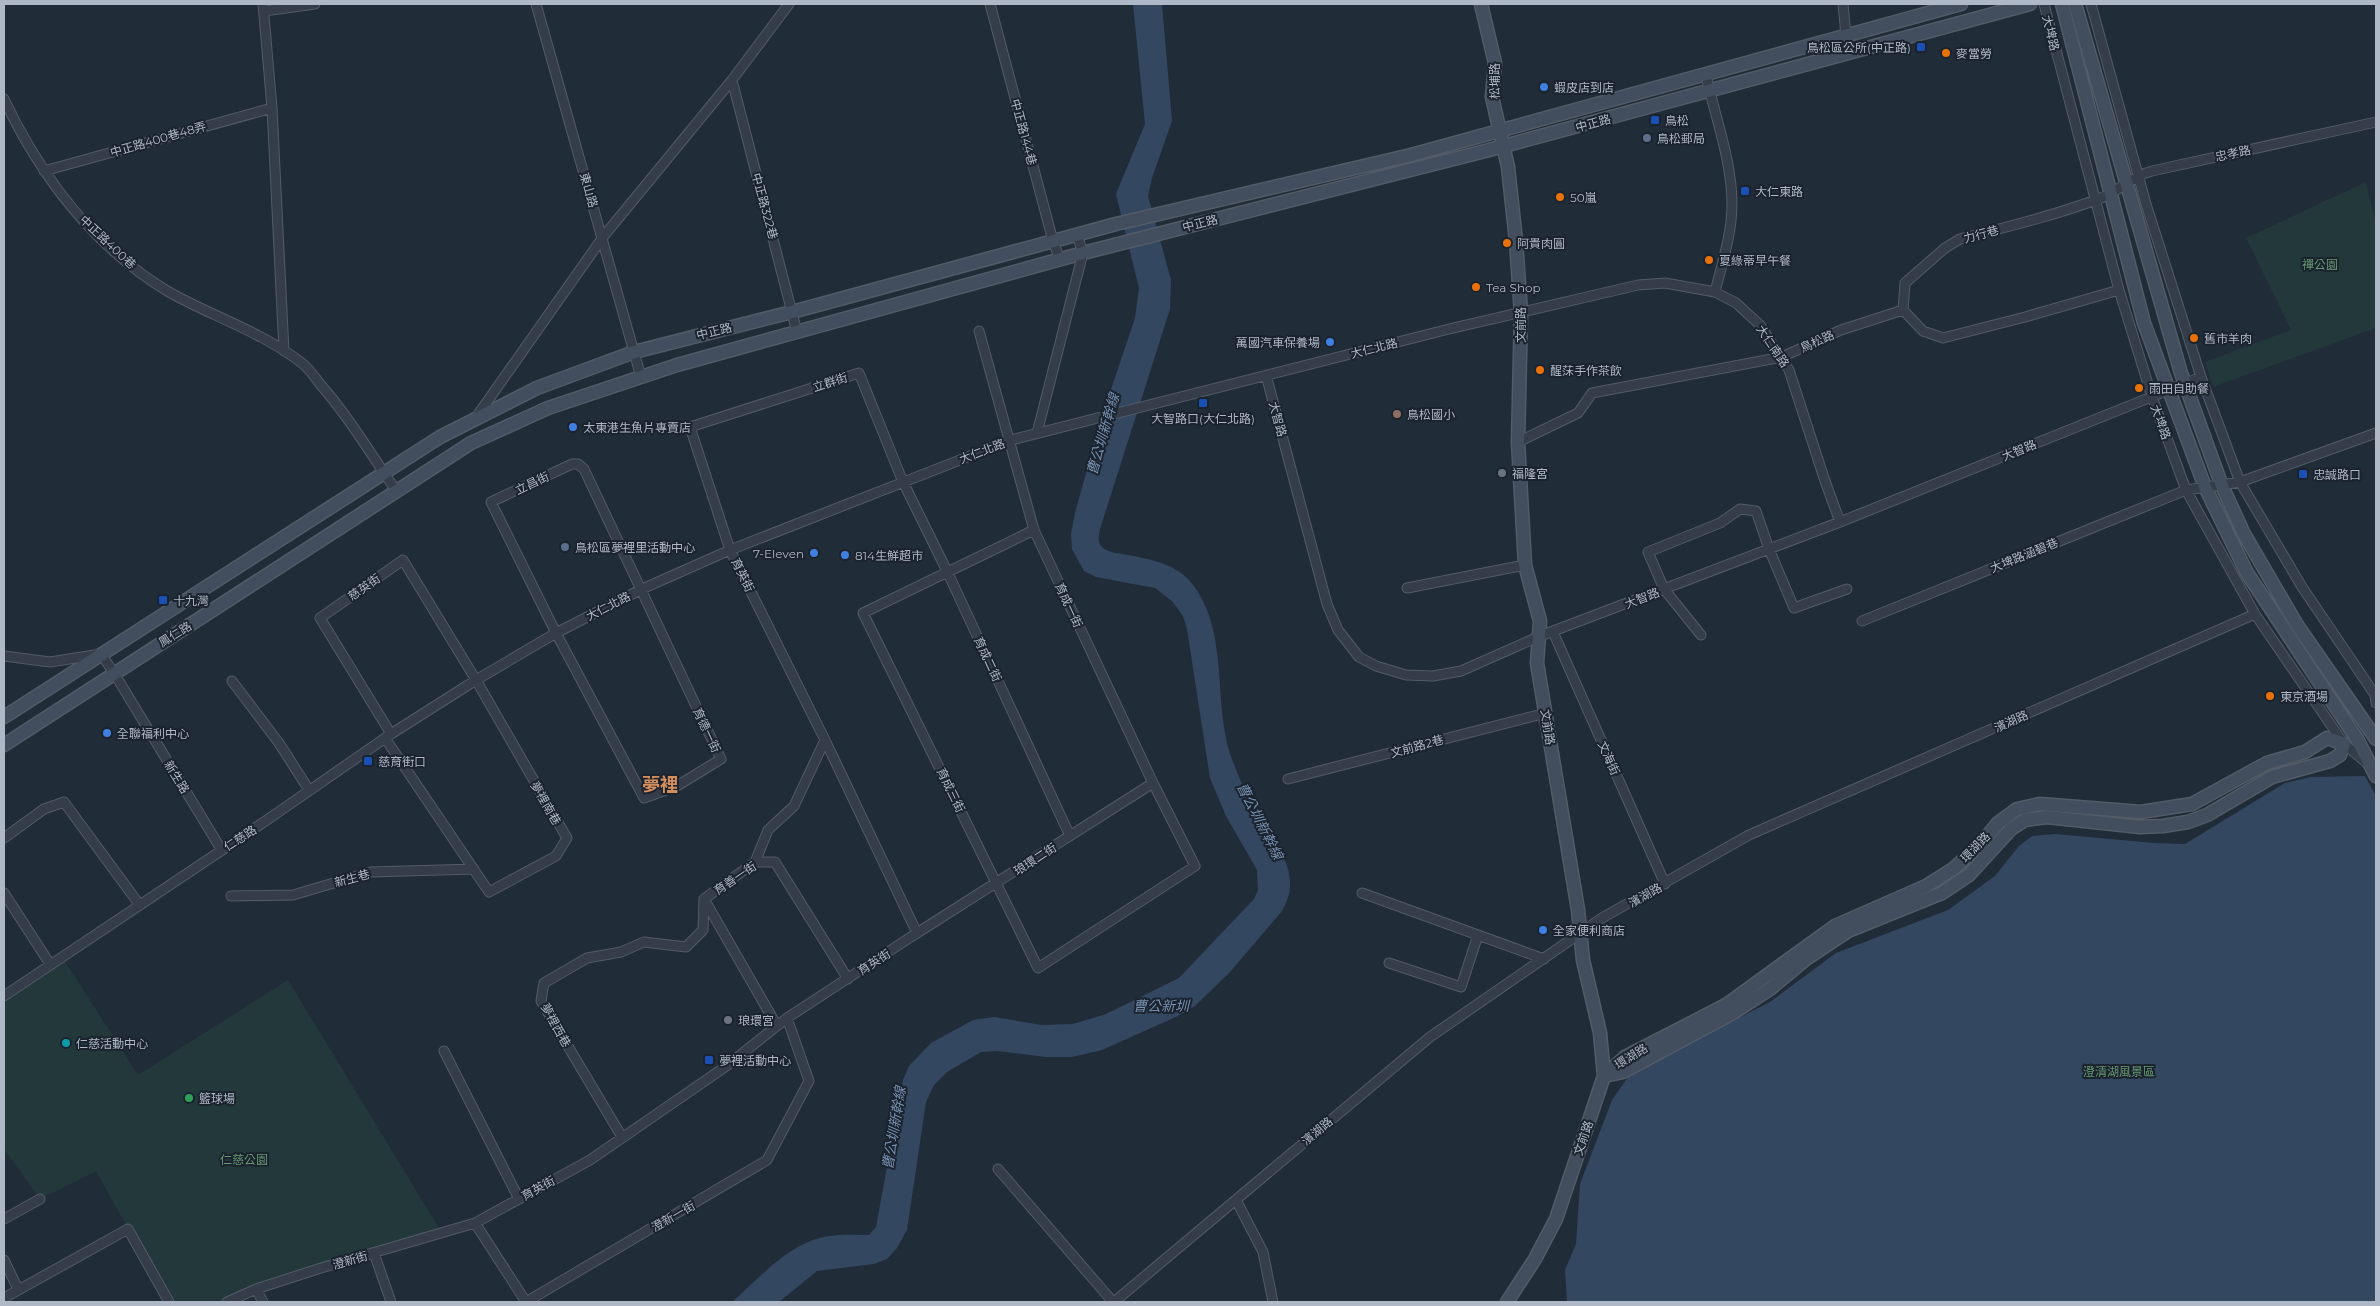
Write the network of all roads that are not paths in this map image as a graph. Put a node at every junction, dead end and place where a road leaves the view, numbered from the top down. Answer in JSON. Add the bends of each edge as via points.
{"nodes":[{"id":1,"x":316,"y":4,"type":"edge"},
{"id":2,"x":536,"y":4,"type":"edge"},
{"id":3,"x":789,"y":4,"type":"edge"},
{"id":4,"x":990,"y":4,"type":"edge"},
{"id":5,"x":1481,"y":4,"type":"edge"},
{"id":6,"x":1843,"y":4,"type":"edge"},
{"id":7,"x":1961,"y":4,"type":"edge"},
{"id":8,"x":2030,"y":4,"type":"edge"},
{"id":9,"x":2044,"y":4,"type":"edge"},
{"id":10,"x":2062,"y":4,"type":"edge"},
{"id":11,"x":2074,"y":4,"type":"edge"},
{"id":12,"x":2091,"y":4,"type":"edge"},
{"id":13,"x":264,"y":7,"type":"edge"},
{"id":14,"x":1846,"y":36,"type":"junction"},
{"id":15,"x":1706,"y":75,"type":"junction"},
{"id":16,"x":732,"y":80,"type":"junction"},
{"id":17,"x":1710,"y":92,"type":"junction"},
{"id":18,"x":4,"y":99,"type":"edge"},
{"id":19,"x":272,"y":108,"type":"junction"},
{"id":20,"x":2376,"y":122,"type":"edge"},
{"id":21,"x":1499,"y":129,"type":"junction"},
{"id":22,"x":1503,"y":146,"type":"junction"},
{"id":23,"x":44,"y":171,"type":"junction"},
{"id":24,"x":2138,"y":174,"type":"junction"},
{"id":25,"x":2126,"y":186,"type":"junction"},
{"id":26,"x":2111,"y":194,"type":"junction"},
{"id":27,"x":2096,"y":200,"type":"junction"},
{"id":28,"x":1077,"y":235,"type":"junction"},
{"id":29,"x":603,"y":236,"type":"junction"},
{"id":30,"x":1053,"y":241,"type":"junction"},
{"id":31,"x":1083,"y":253,"type":"junction"},
{"id":32,"x":1060,"y":260,"type":"junction"},
{"id":33,"x":2119,"y":290,"type":"junction"},
{"id":34,"x":1715,"y":292,"type":"junction"},
{"id":35,"x":1903,"y":310,"type":"junction"},
{"id":36,"x":792,"y":312,"type":"junction"},
{"id":37,"x":1521,"y":313,"type":"junction"},
{"id":38,"x":979,"y":331,"type":"dead end"},
{"id":39,"x":797,"y":332,"type":"junction"},
{"id":40,"x":284,"y":351,"type":"junction"},
{"id":41,"x":634,"y":352,"type":"junction"},
{"id":42,"x":1782,"y":357,"type":"junction"},
{"id":43,"x":1266,"y":375,"type":"junction"},
{"id":44,"x":641,"y":377,"type":"junction"},
{"id":45,"x":2200,"y":377,"type":"junction"},
{"id":46,"x":2184,"y":384,"type":"junction"},
{"id":47,"x":2168,"y":390,"type":"junction"},
{"id":48,"x":2152,"y":397,"type":"junction"},
{"id":49,"x":477,"y":417,"type":"junction"},
{"id":50,"x":690,"y":427,"type":"joint"},
{"id":51,"x":1037,"y":433,"type":"junction"},
{"id":52,"x":2376,"y":433,"type":"edge"},
{"id":53,"x":1011,"y":440,"type":"junction"},
{"id":54,"x":1518,"y":442,"type":"junction"},
{"id":55,"x":384,"y":473,"type":"junction"},
{"id":56,"x":903,"y":482,"type":"junction"},
{"id":57,"x":2240,"y":482,"type":"junction"},
{"id":58,"x":2222,"y":486,"type":"junction"},
{"id":59,"x":2205,"y":487,"type":"junction"},
{"id":60,"x":2186,"y":490,"type":"junction"},
{"id":61,"x":397,"y":492,"type":"junction"},
{"id":62,"x":337,"y":503,"type":"joint"},
{"id":63,"x":1840,"y":522,"type":"junction"},
{"id":64,"x":346,"y":525,"type":"joint"},
{"id":65,"x":1034,"y":530,"type":"junction"},
{"id":66,"x":1769,"y":549,"type":"junction"},
{"id":67,"x":730,"y":550,"type":"junction"},
{"id":68,"x":1525,"y":565,"type":"junction"},
{"id":69,"x":947,"y":571,"type":"junction"},
{"id":70,"x":1408,"y":588,"type":"dead end"},
{"id":71,"x":642,"y":589,"type":"junction"},
{"id":72,"x":1664,"y":589,"type":"junction"},
{"id":73,"x":1847,"y":589,"type":"dead end"},
{"id":74,"x":2255,"y":614,"type":"junction"},
{"id":75,"x":1862,"y":621,"type":"dead end"},
{"id":76,"x":1553,"y":632,"type":"junction"},
{"id":77,"x":556,"y":633,"type":"junction"},
{"id":78,"x":1701,"y":635,"type":"dead end"},
{"id":79,"x":1540,"y":636,"type":"junction"},
{"id":80,"x":101,"y":654,"type":"junction"},
{"id":81,"x":4,"y":656,"type":"edge"},
{"id":82,"x":114,"y":672,"type":"junction"},
{"id":83,"x":476,"y":680,"type":"junction"},
{"id":84,"x":232,"y":681,"type":"dead end"},
{"id":85,"x":2376,"y":697,"type":"edge"},
{"id":86,"x":1546,"y":713,"type":"junction"},
{"id":87,"x":4,"y":717,"type":"edge"},
{"id":88,"x":2375,"y":735,"type":"edge"},
{"id":89,"x":388,"y":736,"type":"junction"},
{"id":90,"x":825,"y":740,"type":"junction"},
{"id":91,"x":2358,"y":740,"type":"junction"},
{"id":92,"x":2344,"y":744,"type":"junction"},
{"id":93,"x":4,"y":745,"type":"edge"},
{"id":94,"x":2373,"y":771,"type":"edge"},
{"id":95,"x":1288,"y":780,"type":"dead end"},
{"id":96,"x":1153,"y":783,"type":"junction"},
{"id":97,"x":309,"y":790,"type":"junction"},
{"id":98,"x":2105,"y":809,"type":"junction"},
{"id":99,"x":2104,"y":823,"type":"junction"},
{"id":100,"x":1070,"y":836,"type":"junction"},
{"id":101,"x":4,"y":838,"type":"edge"},
{"id":102,"x":222,"y":849,"type":"junction"},
{"id":103,"x":755,"y":862,"type":"junction"},
{"id":104,"x":474,"y":869,"type":"junction"},
{"id":105,"x":997,"y":883,"type":"junction"},
{"id":106,"x":1665,"y":884,"type":"junction"},
{"id":107,"x":4,"y":893,"type":"edge"},
{"id":108,"x":1362,"y":893,"type":"dead end"},
{"id":109,"x":231,"y":896,"type":"dead end"},
{"id":110,"x":704,"y":899,"type":"junction"},
{"id":111,"x":139,"y":904,"type":"junction"},
{"id":112,"x":917,"y":933,"type":"junction"},
{"id":113,"x":1580,"y":934,"type":"junction"},
{"id":114,"x":1478,"y":935,"type":"junction"},
{"id":115,"x":1544,"y":959,"type":"junction"},
{"id":116,"x":1389,"y":963,"type":"dead end"},
{"id":117,"x":50,"y":964,"type":"junction"},
{"id":118,"x":1038,"y":968,"type":"joint"},
{"id":119,"x":848,"y":978,"type":"junction"},
{"id":120,"x":4,"y":996,"type":"edge"},
{"id":121,"x":787,"y":1018,"type":"junction"},
{"id":122,"x":777,"y":1026,"type":"junction"},
{"id":123,"x":444,"y":1051,"type":"dead end"},
{"id":124,"x":1604,"y":1076,"type":"junction"},
{"id":125,"x":622,"y":1137,"type":"junction"},
{"id":126,"x":998,"y":1169,"type":"dead end"},
{"id":127,"x":40,"y":1199,"type":"dead end"},
{"id":128,"x":519,"y":1199,"type":"junction"},
{"id":129,"x":1236,"y":1200,"type":"junction"},
{"id":130,"x":4,"y":1219,"type":"edge"},
{"id":131,"x":475,"y":1223,"type":"junction"},
{"id":132,"x":374,"y":1253,"type":"junction"},
{"id":133,"x":4,"y":1260,"type":"edge"},
{"id":134,"x":18,"y":1289,"type":"junction"},
{"id":135,"x":256,"y":1289,"type":"junction"},
{"id":136,"x":4,"y":1298,"type":"edge"},
{"id":137,"x":169,"y":1302,"type":"edge"},
{"id":138,"x":227,"y":1302,"type":"edge"},
{"id":139,"x":263,"y":1302,"type":"edge"},
{"id":140,"x":391,"y":1302,"type":"edge"},
{"id":141,"x":1113,"y":1302,"type":"edge"},
{"id":142,"x":1273,"y":1302,"type":"edge"},
{"id":143,"x":1507,"y":1302,"type":"edge"}],
"edges":[{"from":1,"to":13,"type":"street"},
{"from":2,"to":29,"type":"street","name":"東山路"},
{"from":3,"to":16,"type":"street"},
{"from":4,"to":30,"type":"street","name":"中正路144巷"},
{"from":5,"to":21,"type":"main road","name":"松埔路","via":[[1495,62],[1492,97]]},
{"from":6,"to":14,"type":"street"},
{"from":7,"to":14,"type":"main road","name":"中正路"},
{"from":8,"to":17,"type":"main road","name":"中正路"},
{"from":9,"to":27,"type":"street","name":"大埤路"},
{"from":10,"to":26,"type":"main road","name":"大埤路"},
{"from":11,"to":25,"type":"main road"},
{"from":12,"to":24,"type":"street"},
{"from":13,"to":19,"type":"street"},
{"from":14,"to":15,"type":"main road","name":"中正路"},
{"from":15,"to":17,"type":"street"},
{"from":15,"to":21,"type":"main road","name":"中正路"},
{"from":16,"to":29,"type":"street"},
{"from":16,"to":36,"type":"street","name":"中正路322巷"},
{"from":17,"to":22,"type":"main road","name":"中正路"},
{"from":17,"to":34,"type":"street","via":[[1729,174],[1732,204],[1730,234]]},
{"from":18,"to":23,"type":"street","name":"中正路400巷"},
{"from":19,"to":23,"type":"street","name":"中正路400巷48弄"},
{"from":19,"to":40,"type":"street"},
{"from":20,"to":24,"type":"street","name":"忠孝路"},
{"from":21,"to":22,"type":"main road","name":"文前路"},
{"from":21,"to":28,"type":"main road","name":"中正路","via":[[1411,155]]},
{"from":22,"to":31,"type":"main road","name":"中正路"},
{"from":22,"to":37,"type":"main road","name":"文前路","via":[[1509,177]]},
{"from":23,"to":40,"type":"street","name":"中正路400巷","via":[[87,227],[125,261],[170,292]]},
{"from":24,"to":25,"type":"street"},
{"from":24,"to":45,"type":"street"},
{"from":25,"to":26,"type":"street"},
{"from":25,"to":46,"type":"main road"},
{"from":26,"to":27,"type":"street"},
{"from":26,"to":47,"type":"main road","name":"大埤路","via":[[2144,323]]},
{"from":27,"to":33,"type":"street","name":"大埤路"},
{"from":27,"to":35,"type":"street","name":"力行巷","via":[[1960,239],[1905,283]]},
{"from":28,"to":30,"type":"main road","name":"中正路"},
{"from":28,"to":31,"type":"street"},
{"from":29,"to":41,"type":"street","name":"東山路"},
{"from":29,"to":49,"type":"street"},
{"from":30,"to":32,"type":"street","name":"中正路144巷"},
{"from":30,"to":36,"type":"main road","name":"中正路"},
{"from":31,"to":32,"type":"main road","name":"中正路"},
{"from":31,"to":51,"type":"street"},
{"from":32,"to":39,"type":"main road","name":"中正路"},
{"from":33,"to":35,"type":"street","via":[[1943,338],[1924,331]]},
{"from":33,"to":48,"type":"street","name":"大埤路"},
{"from":34,"to":37,"type":"street","name":"大仁南路","via":[[1665,283],[1638,285]]},
{"from":34,"to":42,"type":"street","name":"大仁南路","via":[[1736,303],[1760,325]]},
{"from":35,"to":42,"type":"street","name":"鳥松路","via":[[1841,330]]},
{"from":36,"to":39,"type":"street","name":"中正路322巷"},
{"from":36,"to":41,"type":"main road","name":"中正路"},
{"from":37,"to":43,"type":"street","name":"大仁北路"},
{"from":37,"to":54,"type":"main road","name":"文前路"},
{"from":38,"to":53,"type":"street","name":"育成一街"},
{"from":39,"to":44,"type":"main road","name":"中正路","via":[[677,364]]},
{"from":40,"to":55,"type":"street","name":"中正路400巷","via":[[304,365],[330,395]]},
{"from":41,"to":44,"type":"street","name":"東山路"},
{"from":41,"to":49,"type":"main road","name":"中正路","via":[[537,388]]},
{"from":42,"to":54,"type":"street","name":"鳥松路","via":[[1592,392],[1578,413]]},
{"from":42,"to":63,"type":"street","name":"大仁南路"},
{"from":43,"to":51,"type":"street","name":"大仁北路"},
{"from":43,"to":79,"type":"street","name":"大智路","via":[[1327,604],[1338,630],[1359,657],[1376,666],[1406,674],[1433,676],[1461,672]]},
{"from":44,"to":61,"type":"main road","name":"中正路","via":[[548,408],[471,444]]},
{"from":45,"to":46,"type":"street","name":"大智路"},
{"from":45,"to":57,"type":"street"},
{"from":46,"to":47,"type":"street","name":"大智路"},
{"from":46,"to":58,"type":"main road"},
{"from":47,"to":48,"type":"street","name":"大智路"},
{"from":47,"to":59,"type":"main road","name":"大埤路"},
{"from":48,"to":60,"type":"street","name":"大埤路"},
{"from":48,"to":63,"type":"street","name":"大智路"},
{"from":49,"to":55,"type":"main road","name":"中正路"},
{"from":50,"to":56,"type":"street","name":"立群街","via":[[859,373]]},
{"from":50,"to":67,"type":"street","name":"育英街"},
{"from":51,"to":53,"type":"street","name":"大仁北路"},
{"from":52,"to":57,"type":"street","name":"大埤路涵碧巷"},
{"from":53,"to":56,"type":"street","name":"大仁北路"},
{"from":53,"to":65,"type":"street","name":"育成一街"},
{"from":54,"to":68,"type":"main road","name":"文前路"},
{"from":55,"to":61,"type":"street","name":"中正路400巷"},
{"from":55,"to":62,"type":"main road","name":"中正路"},
{"from":56,"to":67,"type":"street","name":"大仁北路"},
{"from":56,"to":69,"type":"street","name":"育成二街"},
{"from":57,"to":58,"type":"street","name":"大埤路涵碧巷"},
{"from":57,"to":85,"type":"street","via":[[2302,587]]},
{"from":58,"to":59,"type":"street","name":"大埤路涵碧巷"},
{"from":58,"to":88,"type":"main road","via":[[2244,534],[2297,625]]},
{"from":59,"to":60,"type":"street","name":"大埤路涵碧巷"},
{"from":59,"to":91,"type":"main road","name":"大埤路","via":[[2247,573]]},
{"from":60,"to":74,"type":"street","name":"大埤路"},
{"from":60,"to":75,"type":"street","name":"大埤路涵碧巷"},
{"from":61,"to":64,"type":"main road","name":"中正路"},
{"from":62,"to":80,"type":"main road","name":"鳳仁路"},
{"from":63,"to":66,"type":"street","name":"大智路"},
{"from":64,"to":82,"type":"main road","name":"鳳仁路"},
{"from":65,"to":69,"type":"street"},
{"from":65,"to":96,"type":"street","name":"育成一街"},
{"from":66,"to":72,"type":"street","name":"大智路"},
{"from":66,"to":72,"type":"street","via":[[1756,511],[1740,509],[1720,523],[1648,552]]},
{"from":66,"to":73,"type":"street","via":[[1794,608]]},
{"from":67,"to":71,"type":"street","name":"大仁北路"},
{"from":67,"to":90,"type":"street","name":"育英街"},
{"from":68,"to":70,"type":"street"},
{"from":68,"to":79,"type":"main road","name":"文前路","via":[[1540,621]]},
{"from":69,"to":100,"type":"street","name":"育成二街"},
{"from":69,"to":105,"type":"street","name":"育成三街","via":[[863,613]]},
{"from":71,"to":77,"type":"street","name":"大仁北路"},
{"from":71,"to":77,"type":"street","name":"立昌街","via":[[582,466],[572,464],[491,502]]},
{"from":71,"to":77,"type":"street","name":"育德一街","via":[[721,759],[678,786],[644,798]]},
{"from":72,"to":76,"type":"street","name":"大智路"},
{"from":72,"to":78,"type":"street"},
{"from":74,"to":92,"type":"street","name":"大埤路"},
{"from":74,"to":106,"type":"street","name":"濱湖路","via":[[1749,835]]},
{"from":76,"to":79,"type":"street","name":"大智路"},
{"from":76,"to":106,"type":"street","name":"文海街"},
{"from":77,"to":83,"type":"street","name":"大仁北路"},
{"from":79,"to":86,"type":"main road","name":"文前路","via":[[1538,662]]},
{"from":80,"to":81,"type":"street","name":"鳳仁路","via":[[50,662]]},
{"from":80,"to":82,"type":"street","name":"新生路"},
{"from":80,"to":87,"type":"main road","name":"鳳仁路"},
{"from":82,"to":93,"type":"main road","name":"鳳仁路"},
{"from":82,"to":102,"type":"street","name":"新生路"},
{"from":83,"to":89,"type":"street","name":"仁慈路"},
{"from":83,"to":89,"type":"street","name":"慈英街","via":[[403,560],[320,618]]},
{"from":83,"to":104,"type":"street","name":"夢裡南巷","via":[[567,838],[556,856],[489,892]]},
{"from":84,"to":97,"type":"street","via":[[279,743]]},
{"from":86,"to":95,"type":"street","name":"文前路2巷"},
{"from":86,"to":113,"type":"main road","name":"文前路"},
{"from":88,"to":91,"type":"street"},
{"from":89,"to":97,"type":"street","name":"仁慈路"},
{"from":89,"to":104,"type":"street","name":"夢裡南巷"},
{"from":90,"to":103,"type":"street","via":[[794,806],[768,830]]},
{"from":90,"to":112,"type":"street","name":"育英街"},
{"from":91,"to":92,"type":"street"},
{"from":91,"to":94,"type":"main road","name":"大埤路"},
{"from":92,"to":94,"type":"street","name":"大埤路"},
{"from":92,"to":98,"type":"main road","name":"環湖路","via":[[2327,738],[2305,752],[2267,763],[2192,804],[2141,812]]},
{"from":92,"to":99,"type":"main road","name":"環湖路","via":[[2340,756],[2330,761],[2272,777],[2208,815],[2188,822],[2140,827]]},
{"from":96,"to":100,"type":"street","name":"琅環二街"},
{"from":96,"to":118,"type":"street","name":"育成一街","via":[[1195,866]]},
{"from":97,"to":102,"type":"street","name":"仁慈路"},
{"from":98,"to":99,"type":"main road"},
{"from":98,"to":124,"type":"main road","name":"環湖路","via":[[2040,804],[2017,809],[1940,878],[1835,926],[1726,1005],[1625,1057]]},
{"from":99,"to":124,"type":"main road","name":"環湖路","via":[[2047,817],[2025,820],[2011,829],[1969,874],[1942,893],[1848,932],[1734,1013],[1623,1072]]},
{"from":100,"to":105,"type":"street","name":"琅環二街"},
{"from":101,"to":111,"type":"street","via":[[44,809],[64,802]]},
{"from":102,"to":111,"type":"street","name":"仁慈路"},
{"from":103,"to":110,"type":"street","name":"育善一街"},
{"from":103,"to":119,"type":"street","name":"育善一街","via":[[775,862]]},
{"from":104,"to":109,"type":"street","name":"新生巷","via":[[371,872],[293,895]]},
{"from":105,"to":112,"type":"street","name":"琅環二街"},
{"from":105,"to":118,"type":"street","name":"育成三街"},
{"from":106,"to":113,"type":"street","name":"濱湖路","via":[[1602,918]]},
{"from":107,"to":117,"type":"street"},
{"from":108,"to":114,"type":"street"},
{"from":110,"to":122,"type":"street","name":"育善一街"},
{"from":110,"to":125,"type":"street","name":"夢裡西巷","via":[[703,930],[686,947],[644,942],[621,952],[587,958],[544,983],[541,1002]]},
{"from":111,"to":117,"type":"street","name":"仁慈路"},
{"from":112,"to":119,"type":"street","name":"育英街"},
{"from":113,"to":115,"type":"street","name":"濱湖路"},
{"from":113,"to":124,"type":"main road","name":"文前路","via":[[1600,1032]]},
{"from":114,"to":115,"type":"street"},
{"from":114,"to":116,"type":"street","via":[[1461,987]]},
{"from":115,"to":129,"type":"street","name":"濱湖路","via":[[1430,1037]]},
{"from":117,"to":120,"type":"street","name":"仁慈路"},
{"from":119,"to":121,"type":"street","name":"育英街"},
{"from":121,"to":122,"type":"street","name":"育英街"},
{"from":121,"to":131,"type":"street","name":"澄新一街","via":[[809,1081],[767,1160],[526,1302]]},
{"from":122,"to":125,"type":"street","name":"育英街","via":[[725,1067]]},
{"from":123,"to":128,"type":"street"},
{"from":124,"to":143,"type":"main road","name":"文前路","via":[[1556,1219]]},
{"from":125,"to":128,"type":"street","name":"育英街","via":[[590,1160]]},
{"from":126,"to":141,"type":"street"},
{"from":127,"to":130,"type":"street"},
{"from":128,"to":131,"type":"street","name":"育英街"},
{"from":129,"to":141,"type":"street","name":"濱湖路"},
{"from":129,"to":142,"type":"street","via":[[1263,1252]]},
{"from":131,"to":132,"type":"street","name":"澄新街"},
{"from":132,"to":135,"type":"street","name":"澄新街"},
{"from":132,"to":140,"type":"street"},
{"from":133,"to":134,"type":"street"},
{"from":134,"to":136,"type":"street"},
{"from":134,"to":137,"type":"street","via":[[128,1229]]},
{"from":135,"to":138,"type":"street","name":"澄新街"},
{"from":135,"to":139,"type":"street"}]}
